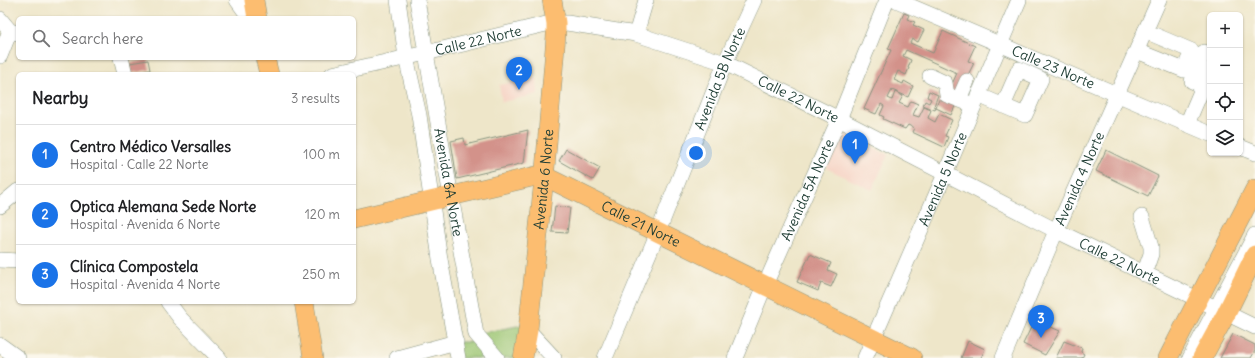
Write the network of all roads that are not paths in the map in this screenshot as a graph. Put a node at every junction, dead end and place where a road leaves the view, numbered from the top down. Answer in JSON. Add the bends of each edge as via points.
{"nodes":[{"id":1,"x":237,"y":0,"type":"edge"},
{"id":2,"x":254,"y":0,"type":"edge"},
{"id":3,"x":398,"y":0,"type":"edge"},
{"id":4,"x":417,"y":0,"type":"edge"},
{"id":5,"x":552,"y":0,"type":"edge"},
{"id":6,"x":646,"y":0,"type":"edge"},
{"id":7,"x":754,"y":0,"type":"edge"},
{"id":8,"x":888,"y":0,"type":"edge"},
{"id":9,"x":896,"y":0,"type":"edge"},
{"id":10,"x":1019,"y":0,"type":"edge"},
{"id":11,"x":1159,"y":0,"type":"edge"},
{"id":12,"x":249,"y":16,"type":"edge"},
{"id":13,"x":257,"y":16,"type":"edge"},
{"id":14,"x":556,"y":23,"type":"junction"},
{"id":15,"x":9,"y":28,"type":"edge"},
{"id":16,"x":1145,"y":32,"type":"junction"},
{"id":17,"x":636,"y":34,"type":"junction"},
{"id":18,"x":1000,"y":44,"type":"junction"},
{"id":19,"x":1137,"y":51,"type":"junction"},
{"id":20,"x":426,"y":53,"type":"junction"},
{"id":21,"x":1207,"y":53,"type":"edge"},
{"id":22,"x":0,"y":56,"type":"edge"},
{"id":23,"x":406,"y":57,"type":"junction"},
{"id":24,"x":266,"y":60,"type":"edge"},
{"id":25,"x":725,"y":63,"type":"junction"},
{"id":26,"x":268,"y":72,"type":"edge"},
{"id":27,"x":341,"y":72,"type":"edge"},
{"id":28,"x":930,"y":76,"type":"dead end"},
{"id":29,"x":1207,"y":77,"type":"edge"},
{"id":30,"x":967,"y":81,"type":"dead end"},
{"id":31,"x":1203,"y":86,"type":"junction"},
{"id":32,"x":1118,"y":94,"type":"junction"},
{"id":33,"x":959,"y":99,"type":"junction"},
{"id":34,"x":976,"y":100,"type":"junction"},
{"id":35,"x":1003,"y":106,"type":"dead end"},
{"id":36,"x":839,"y":119,"type":"junction"},
{"id":37,"x":1187,"y":124,"type":"junction"},
{"id":38,"x":1207,"y":133,"type":"edge"},
{"id":39,"x":1243,"y":148,"type":"edge"},
{"id":40,"x":1255,"y":153,"type":"edge"},
{"id":41,"x":945,"y":174,"type":"junction"},
{"id":42,"x":544,"y":176,"type":"junction"},
{"id":43,"x":1255,"y":189,"type":"edge"},
{"id":44,"x":16,"y":192,"type":"edge"},
{"id":45,"x":451,"y":196,"type":"junction"},
{"id":46,"x":432,"y":200,"type":"junction"},
{"id":47,"x":0,"y":206,"type":"edge"},
{"id":48,"x":1255,"y":206,"type":"edge"},
{"id":49,"x":1142,"y":217,"type":"dead end"},
{"id":50,"x":356,"y":219,"type":"edge"},
{"id":51,"x":1056,"y":231,"type":"junction"},
{"id":52,"x":658,"y":232,"type":"junction"},
{"id":53,"x":1255,"y":235,"type":"edge"},
{"id":54,"x":1255,"y":255,"type":"edge"},
{"id":55,"x":1,"y":258,"type":"edge"},
{"id":56,"x":16,"y":261,"type":"edge"},
{"id":57,"x":1144,"y":274,"type":"junction"},
{"id":58,"x":765,"y":285,"type":"junction"},
{"id":59,"x":170,"y":304,"type":"edge"},
{"id":60,"x":304,"y":304,"type":"edge"},
{"id":61,"x":1212,"y":307,"type":"junction"},
{"id":62,"x":1255,"y":327,"type":"edge"},
{"id":63,"x":528,"y":330,"type":"junction"},
{"id":64,"x":873,"y":339,"type":"junction"},
{"id":65,"x":456,"y":342,"type":"junction"},
{"id":66,"x":0,"y":345,"type":"edge"},
{"id":67,"x":18,"y":358,"type":"edge"},
{"id":68,"x":219,"y":358,"type":"edge"},
{"id":69,"x":313,"y":358,"type":"edge"},
{"id":70,"x":397,"y":358,"type":"edge"},
{"id":71,"x":458,"y":358,"type":"edge"},
{"id":72,"x":497,"y":358,"type":"edge"},
{"id":73,"x":524,"y":358,"type":"edge"},
{"id":74,"x":554,"y":358,"type":"edge"},
{"id":75,"x":605,"y":358,"type":"edge"},
{"id":76,"x":735,"y":358,"type":"edge"},
{"id":77,"x":864,"y":358,"type":"edge"},
{"id":78,"x":912,"y":358,"type":"edge"},
{"id":79,"x":1003,"y":358,"type":"edge"},
{"id":80,"x":1168,"y":358,"type":"edge"},
{"id":81,"x":1176,"y":358,"type":"edge"},
{"id":82,"x":1190,"y":358,"type":"edge"},
{"id":83,"x":1202,"y":358,"type":"edge"}],
"edges":[{"from":1,"to":12,"type":"street"},
{"from":2,"to":13,"type":"main road"},
{"from":3,"to":23,"type":"street","name":"Avenida 6A Norte"},
{"from":4,"to":20,"type":"street","name":"Avenida 6A Norte"},
{"from":5,"to":14,"type":"main road","name":"Avenida 6 Norte"},
{"from":6,"to":17,"type":"street"},
{"from":7,"to":25,"type":"street","name":"Avenida 5B Norte"},
{"from":8,"to":36,"type":"street","name":"Avenida 5A Norte"},
{"from":9,"to":18,"type":"street","name":"Calle 23 Norte"},
{"from":10,"to":18,"type":"street","name":"Avenida 5 Norte"},
{"from":11,"to":16,"type":"street","name":"Avenida 4 Norte"},
{"from":14,"to":17,"type":"street","name":"Calle 22 Norte"},
{"from":14,"to":20,"type":"street","name":"Calle 22 Norte"},
{"from":14,"to":42,"type":"main road","name":"Avenida 6 Norte"},
{"from":15,"to":22,"type":"street"},
{"from":16,"to":19,"type":"street","name":"Avenida 4 Norte"},
{"from":16,"to":19,"type":"street","via":[[1192,51],[1184,70]]},
{"from":17,"to":25,"type":"street","name":"Calle 22 Norte"},
{"from":18,"to":32,"type":"street","name":"Calle 23 Norte"},
{"from":18,"to":34,"type":"street","name":"Avenida 5 Norte"},
{"from":19,"to":32,"type":"street","name":"Avenida 4 Norte"},
{"from":20,"to":23,"type":"street","name":"Calle 22 Norte"},
{"from":20,"to":45,"type":"street","name":"Avenida 6A Norte"},
{"from":21,"to":31,"type":"street","via":[[1204,52],[1192,81]]},
{"from":23,"to":27,"type":"street","name":"Calle 22 Norte"},
{"from":23,"to":46,"type":"street","name":"Avenida 6A Norte","via":[[419,115]]},
{"from":24,"to":26,"type":"main road"},
{"from":25,"to":36,"type":"street","name":"Calle 22 Norte"},
{"from":25,"to":52,"type":"street","name":"Avenida 5B Norte"},
{"from":28,"to":33,"type":"street","via":[[945,83],[948,95]]},
{"from":29,"to":31,"type":"street"},
{"from":30,"to":33,"type":"street"},
{"from":31,"to":37,"type":"street"},
{"from":32,"to":37,"type":"street","name":"Calle 23 Norte"},
{"from":32,"to":51,"type":"street","name":"Avenida 4 Norte"},
{"from":33,"to":34,"type":"street"},
{"from":34,"to":35,"type":"street"},
{"from":34,"to":41,"type":"street","name":"Avenida 5 Norte"},
{"from":36,"to":41,"type":"street","name":"Calle 22 Norte"},
{"from":36,"to":58,"type":"street","name":"Avenida 5A Norte","via":[[828,160]]},
{"from":37,"to":38,"type":"street","name":"Calle 23 Norte"},
{"from":39,"to":40,"type":"street"},
{"from":41,"to":51,"type":"street","name":"Calle 22 Norte"},
{"from":41,"to":64,"type":"street","name":"Avenida 5 Norte"},
{"from":42,"to":45,"type":"main road"},
{"from":42,"to":52,"type":"main road","name":"Calle 21 Norte"},
{"from":42,"to":63,"type":"main road","name":"Avenida 6 Norte"},
{"from":43,"to":61,"type":"main road"},
{"from":44,"to":47,"type":"street"},
{"from":45,"to":46,"type":"main road"},
{"from":45,"to":72,"type":"street","name":"Avenida 6A Norte","via":[[476,334]]},
{"from":46,"to":50,"type":"main road"},
{"from":46,"to":65,"type":"street","name":"Avenida 6A Norte"},
{"from":48,"to":61,"type":"street"},
{"from":49,"to":57,"type":"street","via":[[1151,247]]},
{"from":51,"to":57,"type":"street","name":"Calle 22 Norte"},
{"from":51,"to":79,"type":"street","name":"Avenida 4 Norte"},
{"from":52,"to":58,"type":"main road","name":"Calle 21 Norte"},
{"from":52,"to":75,"type":"street","name":"Avenida 5B Norte"},
{"from":53,"to":61,"type":"street"},
{"from":54,"to":61,"type":"main road"},
{"from":55,"to":56,"type":"street"},
{"from":57,"to":61,"type":"street","name":"Calle 22 Norte"},
{"from":58,"to":64,"type":"main road","name":"Calle 21 Norte"},
{"from":58,"to":76,"type":"street","name":"Avenida 5A Norte"},
{"from":59,"to":68,"type":"street"},
{"from":60,"to":69,"type":"main road"},
{"from":61,"to":62,"type":"street","name":"Calle 22 Norte"},
{"from":61,"to":80,"type":"main road"},
{"from":61,"to":81,"type":"street"},
{"from":61,"to":82,"type":"street"},
{"from":61,"to":83,"type":"main road"},
{"from":63,"to":73,"type":"main road","name":"Avenida 6 Norte"},
{"from":63,"to":74,"type":"street"},
{"from":64,"to":77,"type":"street","name":"Avenida 5 Norte"},
{"from":64,"to":78,"type":"main road","name":"Calle 21 Norte"},
{"from":65,"to":70,"type":"street"},
{"from":65,"to":71,"type":"street","name":"Avenida 6A Norte"},
{"from":66,"to":67,"type":"street"}]}
